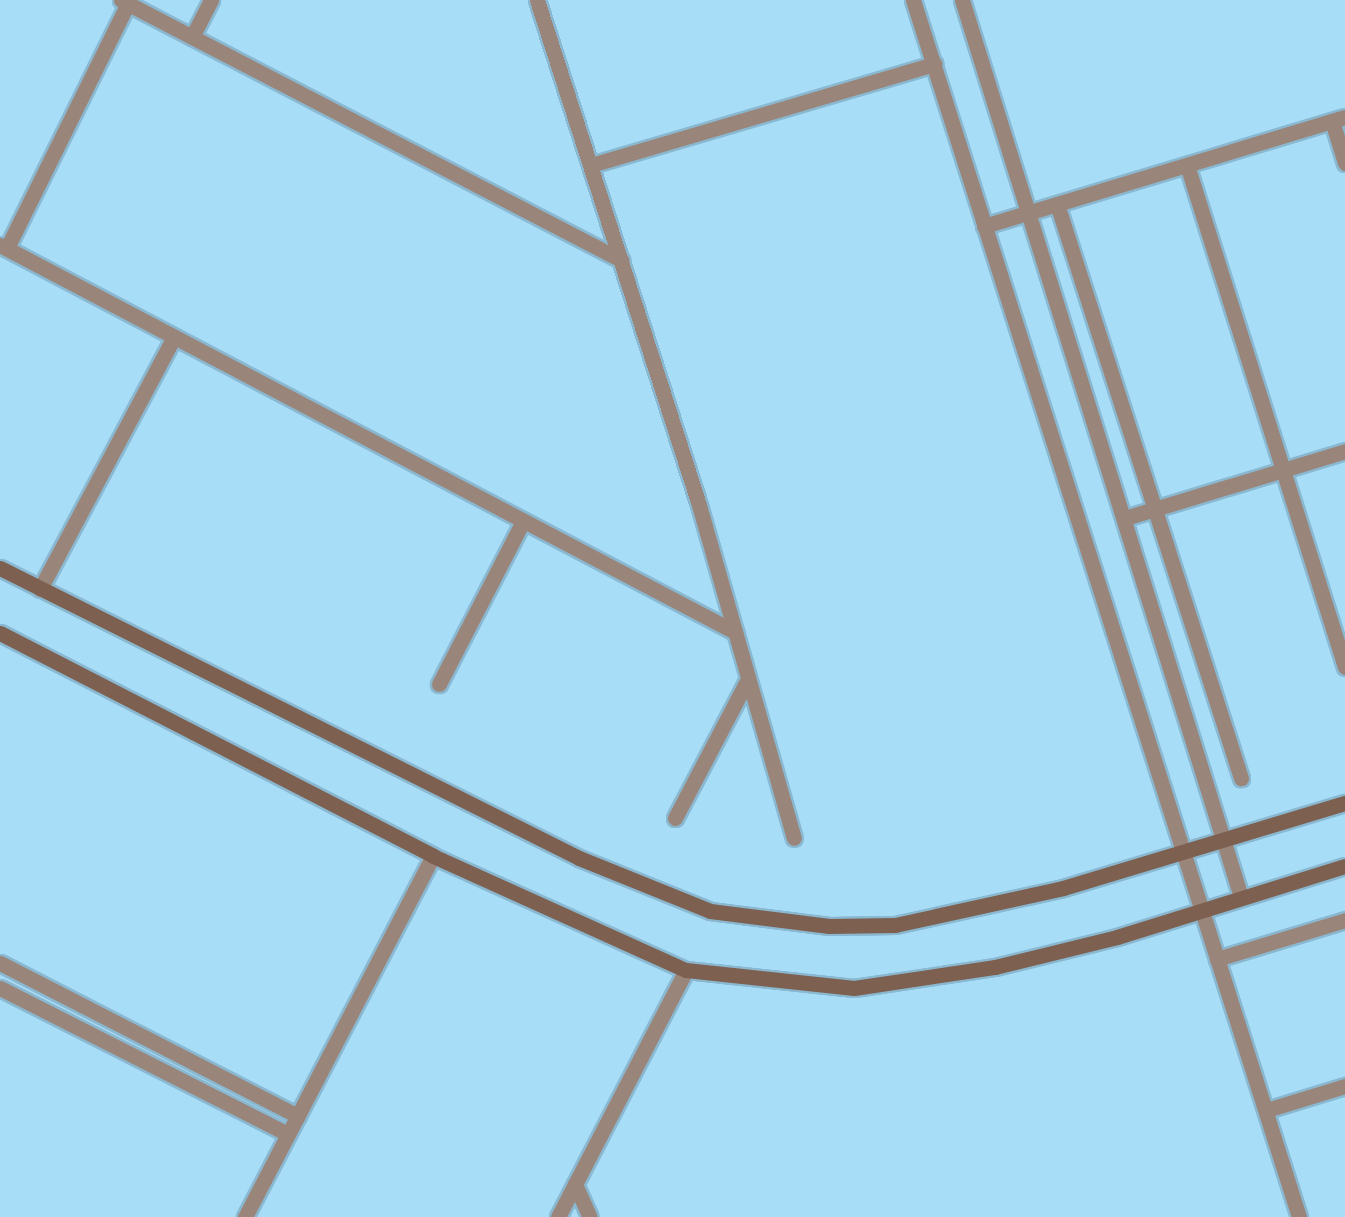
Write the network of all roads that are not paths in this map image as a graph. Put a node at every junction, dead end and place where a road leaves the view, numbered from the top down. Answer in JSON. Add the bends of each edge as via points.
{"nodes":[{"id":1,"x":211,"y":0,"type":"edge"},
{"id":2,"x":537,"y":0,"type":"edge"},
{"id":3,"x":912,"y":0,"type":"edge"},
{"id":4,"x":962,"y":0,"type":"edge"},
{"id":5,"x":125,"y":2,"type":"edge"},
{"id":6,"x":192,"y":37,"type":"junction"},
{"id":7,"x":934,"y":64,"type":"junction"},
{"id":8,"x":1338,"y":119,"type":"edge"},
{"id":9,"x":1345,"y":163,"type":"edge"},
{"id":10,"x":591,"y":165,"type":"junction"},
{"id":11,"x":1187,"y":165,"type":"junction"},
{"id":12,"x":1057,"y":204,"type":"junction"},
{"id":13,"x":1030,"y":212,"type":"junction"},
{"id":14,"x":984,"y":226,"type":"junction"},
{"id":15,"x":3,"y":247,"type":"edge"},
{"id":16,"x":621,"y":260,"type":"junction"},
{"id":17,"x":174,"y":337,"type":"junction"},
{"id":18,"x":1345,"y":452,"type":"edge"},
{"id":19,"x":1283,"y":470,"type":"junction"},
{"id":20,"x":1153,"y":509,"type":"junction"},
{"id":21,"x":1125,"y":518,"type":"junction"},
{"id":22,"x":523,"y":521,"type":"junction"},
{"id":23,"x":0,"y":568,"type":"edge"},
{"id":24,"x":40,"y":589,"type":"junction"},
{"id":25,"x":735,"y":632,"type":"junction"},
{"id":26,"x":0,"y":633,"type":"edge"},
{"id":27,"x":1345,"y":667,"type":"edge"},
{"id":28,"x":748,"y":679,"type":"junction"},
{"id":29,"x":439,"y":684,"type":"dead end"},
{"id":30,"x":1240,"y":778,"type":"dead end"},
{"id":31,"x":1345,"y":803,"type":"edge"},
{"id":32,"x":675,"y":818,"type":"dead end"},
{"id":33,"x":794,"y":838,"type":"dead end"},
{"id":34,"x":1224,"y":840,"type":"junction"},
{"id":35,"x":1184,"y":852,"type":"junction"},
{"id":36,"x":433,"y":856,"type":"junction"},
{"id":37,"x":1345,"y":866,"type":"edge"},
{"id":38,"x":1241,"y":897,"type":"junction"},
{"id":39,"x":1202,"y":908,"type":"junction"},
{"id":40,"x":1345,"y":920,"type":"edge"},
{"id":41,"x":1217,"y":959,"type":"junction"},
{"id":42,"x":0,"y":963,"type":"edge"},
{"id":43,"x":686,"y":969,"type":"junction"},
{"id":44,"x":0,"y":988,"type":"edge"},
{"id":45,"x":1345,"y":1086,"type":"edge"},
{"id":46,"x":1267,"y":1110,"type":"junction"},
{"id":47,"x":298,"y":1116,"type":"junction"},
{"id":48,"x":288,"y":1134,"type":"junction"},
{"id":49,"x":575,"y":1184,"type":"junction"},
{"id":50,"x":245,"y":1217,"type":"edge"},
{"id":51,"x":558,"y":1217,"type":"edge"},
{"id":52,"x":590,"y":1217,"type":"edge"},
{"id":53,"x":1299,"y":1217,"type":"edge"}],
"edges":[{"from":1,"to":6,"type":"street"},
{"from":2,"to":10,"type":"street"},
{"from":3,"to":7,"type":"street"},
{"from":4,"to":13,"type":"street"},
{"from":5,"to":6,"type":"street"},
{"from":5,"to":15,"type":"street"},
{"from":6,"to":16,"type":"street"},
{"from":7,"to":10,"type":"street"},
{"from":7,"to":14,"type":"street"},
{"from":8,"to":9,"type":"street"},
{"from":8,"to":11,"type":"street"},
{"from":10,"to":16,"type":"street"},
{"from":11,"to":12,"type":"street"},
{"from":11,"to":19,"type":"street"},
{"from":12,"to":13,"type":"street"},
{"from":12,"to":20,"type":"street"},
{"from":13,"to":14,"type":"street"},
{"from":13,"to":21,"type":"street"},
{"from":14,"to":35,"type":"street"},
{"from":15,"to":17,"type":"street"},
{"from":16,"to":25,"type":"street"},
{"from":17,"to":22,"type":"street"},
{"from":17,"to":24,"type":"street"},
{"from":18,"to":19,"type":"street"},
{"from":19,"to":20,"type":"street"},
{"from":19,"to":27,"type":"street"},
{"from":20,"to":21,"type":"street"},
{"from":20,"to":30,"type":"street"},
{"from":21,"to":34,"type":"street"},
{"from":22,"to":25,"type":"street"},
{"from":22,"to":29,"type":"street"},
{"from":23,"to":24,"type":"street"},
{"from":24,"to":35,"type":"street","via":[[579,858],[710,911],[829,926],[895,925],[1010,901]]},
{"from":25,"to":28,"type":"street"},
{"from":26,"to":36,"type":"street"},
{"from":28,"to":32,"type":"street"},
{"from":28,"to":33,"type":"street"},
{"from":31,"to":34,"type":"street"},
{"from":34,"to":35,"type":"street"},
{"from":34,"to":38,"type":"street"},
{"from":35,"to":39,"type":"street"},
{"from":36,"to":43,"type":"street"},
{"from":36,"to":47,"type":"street"},
{"from":37,"to":38,"type":"street"},
{"from":38,"to":39,"type":"street"},
{"from":39,"to":41,"type":"street"},
{"from":39,"to":43,"type":"street","via":[[996,967],[854,988]]},
{"from":40,"to":41,"type":"street"},
{"from":41,"to":46,"type":"street"},
{"from":42,"to":47,"type":"street"},
{"from":43,"to":49,"type":"street"},
{"from":44,"to":48,"type":"street"},
{"from":45,"to":46,"type":"street"},
{"from":46,"to":53,"type":"street"},
{"from":47,"to":48,"type":"street"},
{"from":48,"to":50,"type":"street"},
{"from":49,"to":51,"type":"street"},
{"from":49,"to":52,"type":"street"}]}
